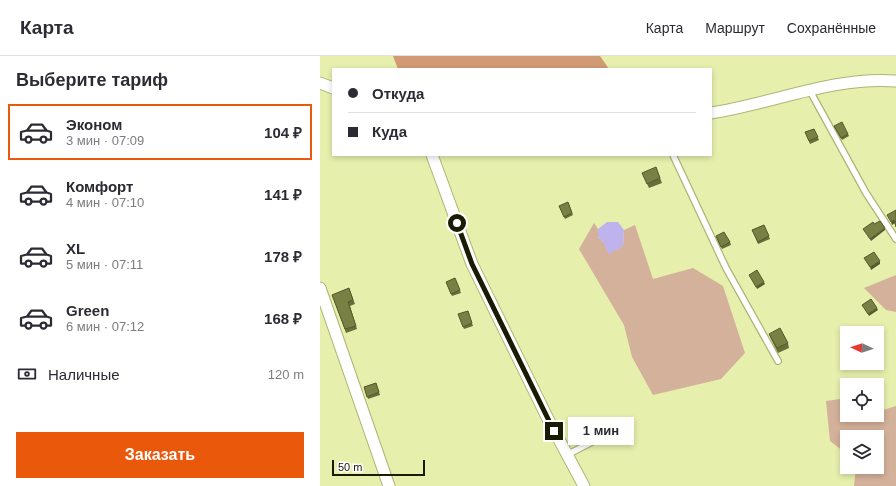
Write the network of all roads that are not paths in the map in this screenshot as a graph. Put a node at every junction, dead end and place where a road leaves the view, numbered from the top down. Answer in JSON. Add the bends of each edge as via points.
{"nodes":[{"id":1,"x":896,"y":81,"type":"edge"},
{"id":2,"x":320,"y":83,"type":"edge"},
{"id":3,"x":332,"y":88,"type":"edge"},
{"id":4,"x":810,"y":91,"type":"junction"},
{"id":5,"x":712,"y":113,"type":"edge"},
{"id":6,"x":432,"y":156,"type":"edge"},
{"id":7,"x":674,"y":156,"type":"edge"},
{"id":8,"x":896,"y":240,"type":"edge"},
{"id":9,"x":320,"y":288,"type":"edge"},
{"id":10,"x":778,"y":361,"type":"dead end"},
{"id":11,"x":628,"y":423,"type":"dead end"},
{"id":12,"x":567,"y":455,"type":"junction"},
{"id":13,"x":389,"y":486,"type":"edge"},
{"id":14,"x":584,"y":486,"type":"edge"}],
"edges":[{"from":1,"to":4,"type":"street","via":[[836,85]]},
{"from":2,"to":3,"type":"street"},
{"from":4,"to":5,"type":"street"},
{"from":4,"to":8,"type":"lane","via":[[866,193]]},
{"from":6,"to":12,"type":"street","via":[[472,264]]},
{"from":7,"to":10,"type":"lane","via":[[726,268]]},
{"from":9,"to":13,"type":"street"},
{"from":11,"to":12,"type":"lane"},
{"from":12,"to":14,"type":"street"}]}
